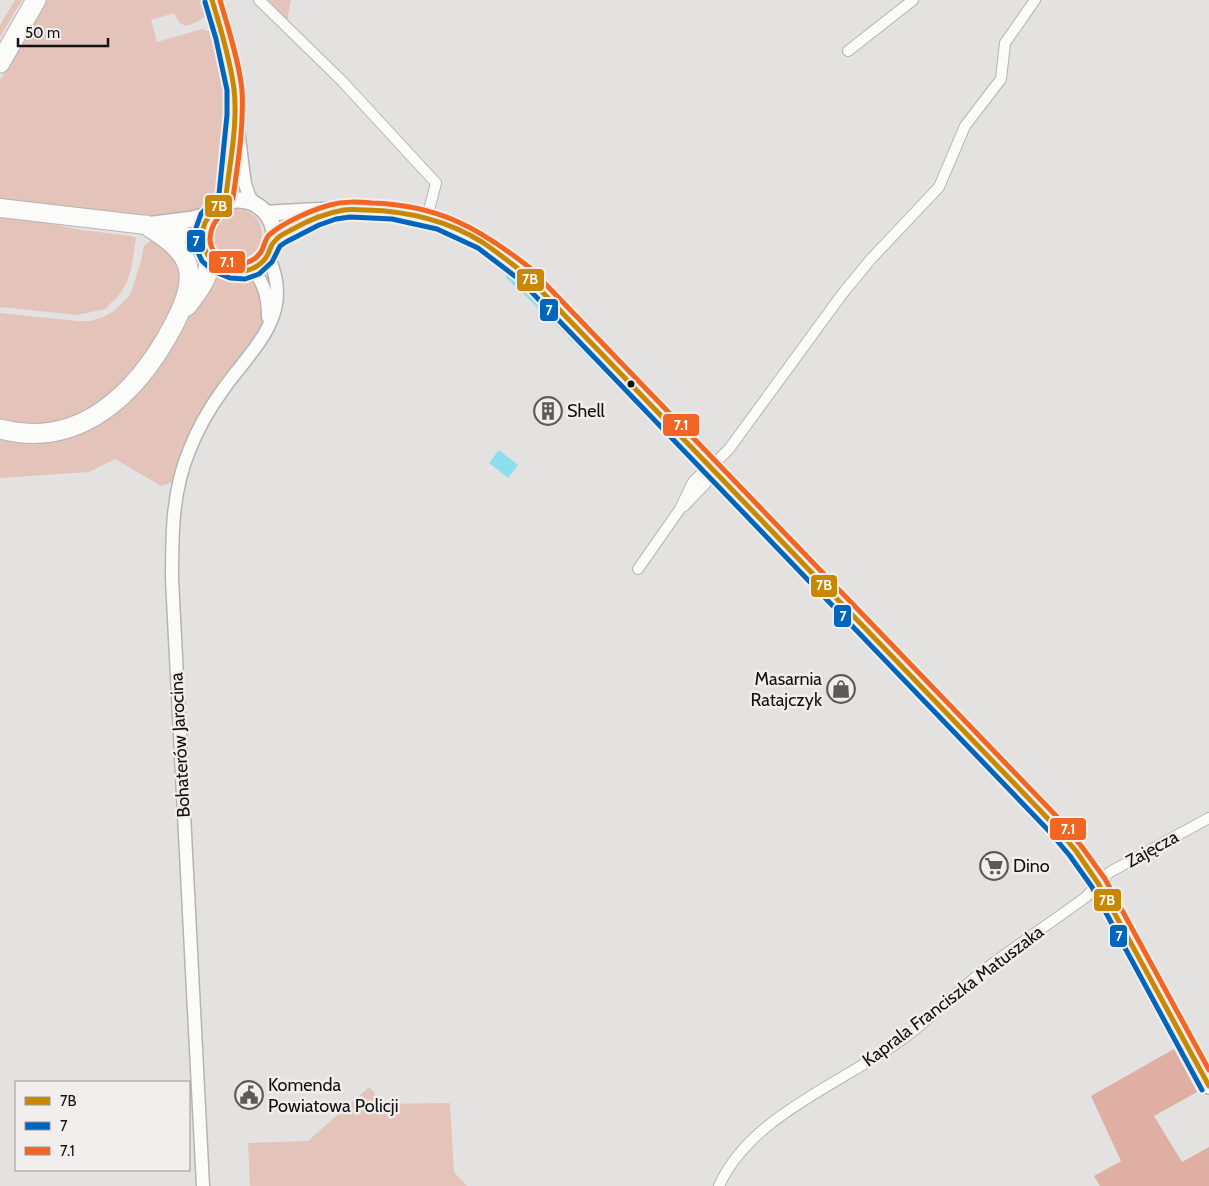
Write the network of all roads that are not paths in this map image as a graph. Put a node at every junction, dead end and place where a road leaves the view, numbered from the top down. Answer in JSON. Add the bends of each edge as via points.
{"nodes":[{"id":1,"x":36,"y":0,"type":"edge"},
{"id":2,"x":212,"y":0,"type":"edge"},
{"id":3,"x":258,"y":0,"type":"edge"},
{"id":4,"x":913,"y":0,"type":"edge"},
{"id":5,"x":1035,"y":0,"type":"edge"},
{"id":6,"x":848,"y":51,"type":"dead end"},
{"id":7,"x":0,"y":63,"type":"edge"},
{"id":8,"x":235,"y":115,"type":"junction"},
{"id":9,"x":224,"y":203,"type":"junction"},
{"id":10,"x":0,"y":208,"type":"edge"},
{"id":11,"x":261,"y":208,"type":"junction"},
{"id":12,"x":344,"y":210,"type":"junction"},
{"id":13,"x":210,"y":214,"type":"junction"},
{"id":14,"x":427,"y":218,"type":"junction"},
{"id":15,"x":146,"y":225,"type":"junction"},
{"id":16,"x":274,"y":241,"type":"junction"},
{"id":17,"x":205,"y":248,"type":"junction"},
{"id":18,"x":268,"y":256,"type":"junction"},
{"id":19,"x":254,"y":269,"type":"junction"},
{"id":20,"x":176,"y":322,"type":"junction"},
{"id":21,"x":268,"y":329,"type":"junction"},
{"id":22,"x":0,"y":430,"type":"edge"},
{"id":23,"x":711,"y":467,"type":"junction"},
{"id":24,"x":638,"y":569,"type":"dead end"},
{"id":25,"x":1209,"y":818,"type":"edge"},
{"id":26,"x":1098,"y":883,"type":"junction"},
{"id":27,"x":1209,"y":1086,"type":"edge"},
{"id":28,"x":203,"y":1186,"type":"edge"},
{"id":29,"x":719,"y":1186,"type":"edge"}],
"edges":[{"from":1,"to":7,"type":"highway"},
{"from":2,"to":8,"type":"street","via":[[230,68]]},
{"from":3,"to":14,"type":"street","via":[[354,93],[436,183]]},
{"from":4,"to":6,"type":"street"},
{"from":5,"to":23,"type":"street","via":[[1005,43],[1001,78],[962,131],[939,187],[843,293],[729,449]]},
{"from":8,"to":9,"type":"street"},
{"from":8,"to":11,"type":"street","via":[[245,184],[249,196]]},
{"from":9,"to":11,"type":"main road","via":[[240,200]]},
{"from":9,"to":13,"type":"main road"},
{"from":10,"to":15,"type":"highway"},
{"from":11,"to":12,"type":"main road"},
{"from":11,"to":16,"type":"main road","via":[[272,222]]},
{"from":12,"to":14,"type":"main road","via":[[392,211]]},
{"from":12,"to":16,"type":"main road","via":[[290,229]]},
{"from":13,"to":15,"type":"main road"},
{"from":13,"to":17,"type":"main road","via":[[205,222]]},
{"from":14,"to":23,"type":"main road","via":[[481,242],[525,274]]},
{"from":15,"to":17,"type":"main road","via":[[196,237]]},
{"from":15,"to":20,"type":"highway","via":[[172,243],[188,267],[189,283]]},
{"from":16,"to":18,"type":"main road"},
{"from":17,"to":19,"type":"main road","via":[[215,264],[224,269],[234,272]]},
{"from":17,"to":20,"type":"highway","via":[[210,266],[204,282]]},
{"from":18,"to":19,"type":"main road"},
{"from":18,"to":21,"type":"street","name":"Bohaterów Jarocina","via":[[275,271],[278,292]]},
{"from":19,"to":21,"type":"street","via":[[266,291]]},
{"from":20,"to":22,"type":"highway","via":[[149,366],[118,400],[102,411],[83,422],[53,432]]},
{"from":21,"to":28,"type":"street","name":"Bohaterów Jarocina","via":[[221,392],[202,424],[178,482],[172,525],[172,579]]},
{"from":23,"to":24,"type":"street","via":[[693,482],[680,509]]},
{"from":23,"to":26,"type":"main road","via":[[1056,826]]},
{"from":25,"to":26,"type":"street","name":"Zajęcza","via":[[1110,872]]},
{"from":26,"to":27,"type":"main road"},
{"from":26,"to":29,"type":"street","name":"Kaprala Franciszka Matuszaka","via":[[1086,897],[986,969],[902,1040],[761,1131],[740,1153]]}]}
